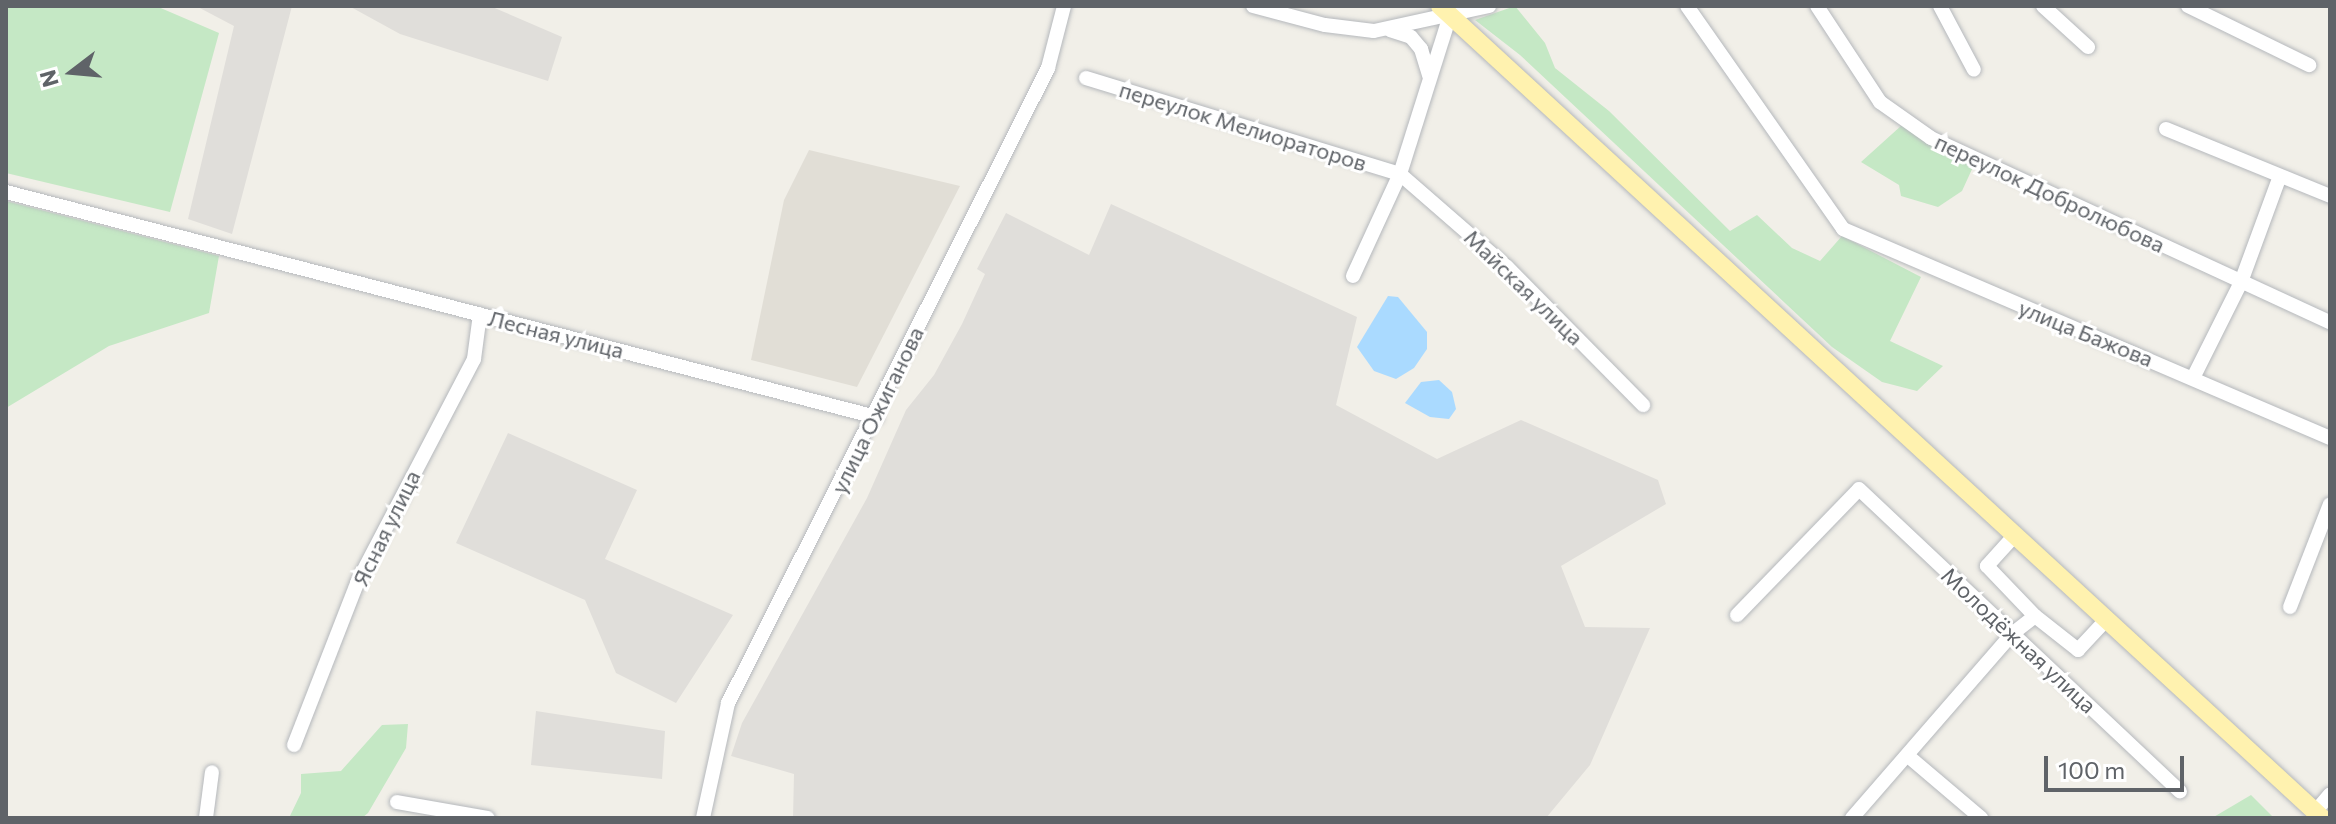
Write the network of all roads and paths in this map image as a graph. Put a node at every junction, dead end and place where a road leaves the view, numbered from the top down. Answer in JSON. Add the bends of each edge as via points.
{"nodes":[{"id":1,"x":1064,"y":6,"type":"edge"},
{"id":2,"x":1253,"y":6,"type":"edge"},
{"id":3,"x":1489,"y":6,"type":"edge"},
{"id":4,"x":1687,"y":6,"type":"edge"},
{"id":5,"x":1817,"y":6,"type":"edge"},
{"id":6,"x":1940,"y":6,"type":"edge"},
{"id":7,"x":2043,"y":6,"type":"edge"},
{"id":8,"x":2188,"y":6,"type":"edge"},
{"id":9,"x":1445,"y":11,"type":"edge"},
{"id":10,"x":1390,"y":29,"type":"junction"},
{"id":11,"x":2088,"y":47,"type":"dead end"},
{"id":12,"x":2309,"y":65,"type":"dead end"},
{"id":13,"x":1974,"y":70,"type":"dead end"},
{"id":14,"x":1429,"y":76,"type":"junction"},
{"id":15,"x":1086,"y":78,"type":"dead end"},
{"id":16,"x":2166,"y":129,"type":"dead end"},
{"id":17,"x":1400,"y":174,"type":"junction"},
{"id":18,"x":2280,"y":176,"type":"junction"},
{"id":19,"x":6,"y":192,"type":"edge"},
{"id":20,"x":2330,"y":196,"type":"edge"},
{"id":21,"x":1353,"y":276,"type":"dead end"},
{"id":22,"x":2241,"y":282,"type":"junction"},
{"id":23,"x":480,"y":314,"type":"junction"},
{"id":24,"x":2330,"y":322,"type":"edge"},
{"id":25,"x":2193,"y":378,"type":"junction"},
{"id":26,"x":1643,"y":405,"type":"dead end"},
{"id":27,"x":876,"y":417,"type":"junction"},
{"id":28,"x":2330,"y":438,"type":"edge"},
{"id":29,"x":2330,"y":504,"type":"edge"},
{"id":30,"x":2015,"y":535,"type":"junction"},
{"id":31,"x":2290,"y":607,"type":"dead end"},
{"id":32,"x":1737,"y":615,"type":"dead end"},
{"id":33,"x":2035,"y":616,"type":"junction"},
{"id":34,"x":2106,"y":620,"type":"junction"},
{"id":35,"x":2012,"y":634,"type":"junction"},
{"id":36,"x":294,"y":745,"type":"dead end"},
{"id":37,"x":1908,"y":756,"type":"junction"},
{"id":38,"x":212,"y":772,"type":"dead end"},
{"id":39,"x":2180,"y":791,"type":"dead end"},
{"id":40,"x":2330,"y":794,"type":"edge"},
{"id":41,"x":397,"y":802,"type":"dead end"},
{"id":42,"x":2318,"y":815,"type":"edge"},
{"id":43,"x":206,"y":818,"type":"edge"},
{"id":44,"x":488,"y":818,"type":"edge"},
{"id":45,"x":703,"y":818,"type":"edge"},
{"id":46,"x":1852,"y":818,"type":"edge"},
{"id":47,"x":1981,"y":818,"type":"edge"}],
"edges":[{"from":1,"to":27,"type":"street","name":"улица Ожиганова","via":[[1048,68]]},
{"from":2,"to":10,"type":"street","via":[[1325,25]]},
{"from":3,"to":9,"type":"street"},
{"from":4,"to":25,"type":"street","name":"улица Бажова","via":[[1843,229]]},
{"from":5,"to":22,"type":"street","name":"переулок Добролюбова","via":[[1880,102],[1931,138]]},
{"from":6,"to":13,"type":"street"},
{"from":7,"to":11,"type":"street"},
{"from":8,"to":12,"type":"street"},
{"from":9,"to":10,"type":"street"},
{"from":9,"to":14,"type":"street"},
{"from":9,"to":30,"type":"main road"},
{"from":10,"to":14,"type":"street","via":[[1411,37],[1421,49]]},
{"from":14,"to":17,"type":"street"},
{"from":15,"to":17,"type":"street","name":"переулок Мелиораторов"},
{"from":16,"to":18,"type":"street"},
{"from":17,"to":21,"type":"street"},
{"from":17,"to":26,"type":"street","name":"Майская улица","via":[[1507,267]]},
{"from":18,"to":20,"type":"street"},
{"from":18,"to":22,"type":"street"},
{"from":19,"to":23,"type":"street","name":"Лесная улица"},
{"from":22,"to":24,"type":"street","name":"переулок Добролюбова"},
{"from":22,"to":25,"type":"street"},
{"from":23,"to":27,"type":"street","name":"Лесная улица"},
{"from":23,"to":36,"type":"street","name":"Ясная улица","via":[[474,359],[357,583]]},
{"from":25,"to":28,"type":"street","name":"улица Бажова"},
{"from":27,"to":45,"type":"street","name":"улица Ожиганова","via":[[728,703]]},
{"from":29,"to":31,"type":"street"},
{"from":30,"to":33,"type":"street","via":[[1987,566]]},
{"from":30,"to":34,"type":"main road"},
{"from":32,"to":35,"type":"street","name":"Молодёжная улица","via":[[1859,489]]},
{"from":33,"to":34,"type":"street","via":[[2078,650]]},
{"from":33,"to":35,"type":"street"},
{"from":34,"to":42,"type":"main road"},
{"from":35,"to":37,"type":"street"},
{"from":35,"to":39,"type":"street","name":"Молодёжная улица"},
{"from":37,"to":46,"type":"street"},
{"from":37,"to":47,"type":"street"},
{"from":38,"to":43,"type":"street"},
{"from":40,"to":42,"type":"street"},
{"from":41,"to":44,"type":"street"}]}
